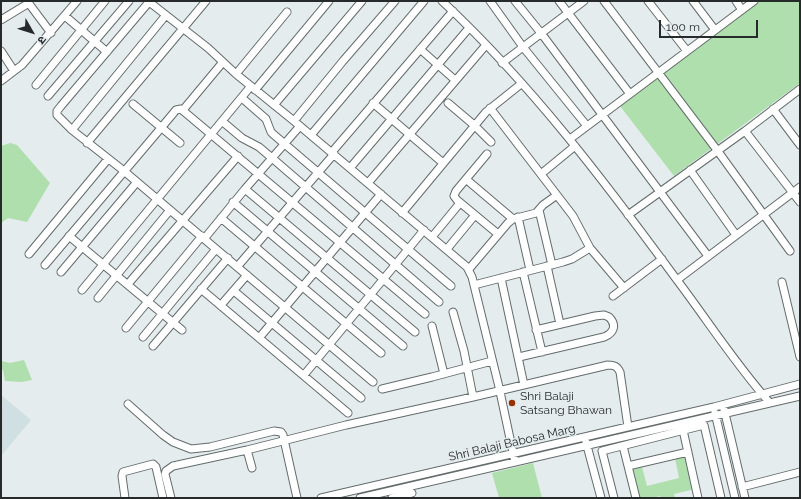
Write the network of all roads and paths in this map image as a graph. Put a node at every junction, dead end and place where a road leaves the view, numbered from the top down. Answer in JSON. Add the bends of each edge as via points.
{"nodes":[{"id":1,"x":77,"y":1,"type":"edge"},
{"id":2,"x":105,"y":1,"type":"edge"},
{"id":3,"x":129,"y":1,"type":"edge"},
{"id":4,"x":162,"y":1,"type":"edge"},
{"id":5,"x":206,"y":1,"type":"edge"},
{"id":6,"x":329,"y":1,"type":"edge"},
{"id":7,"x":362,"y":1,"type":"edge"},
{"id":8,"x":395,"y":1,"type":"edge"},
{"id":9,"x":424,"y":1,"type":"edge"},
{"id":10,"x":442,"y":1,"type":"edge"},
{"id":11,"x":490,"y":1,"type":"edge"},
{"id":12,"x":515,"y":1,"type":"edge"},
{"id":13,"x":559,"y":1,"type":"edge"},
{"id":14,"x":584,"y":1,"type":"edge"},
{"id":15,"x":604,"y":1,"type":"edge"},
{"id":16,"x":648,"y":1,"type":"edge"},
{"id":17,"x":693,"y":1,"type":"edge"},
{"id":18,"x":736,"y":1,"type":"edge"},
{"id":19,"x":754,"y":1,"type":"edge"},
{"id":20,"x":28,"y":2,"type":"edge"},
{"id":21,"x":148,"y":2,"type":"edge"},
{"id":22,"x":156,"y":7,"type":"junction"},
{"id":23,"x":742,"y":10,"type":"junction"},
{"id":24,"x":453,"y":11,"type":"junction"},
{"id":25,"x":287,"y":12,"type":"dead end"},
{"id":26,"x":568,"y":13,"type":"junction"},
{"id":27,"x":166,"y":15,"type":"junction"},
{"id":28,"x":65,"y":16,"type":"junction"},
{"id":29,"x":1,"y":20,"type":"edge"},
{"id":30,"x":183,"y":28,"type":"junction"},
{"id":31,"x":469,"y":28,"type":"junction"},
{"id":32,"x":81,"y":30,"type":"junction"},
{"id":33,"x":714,"y":30,"type":"junction"},
{"id":34,"x":51,"y":33,"type":"junction"},
{"id":35,"x":541,"y":33,"type":"junction"},
{"id":36,"x":95,"y":40,"type":"junction"},
{"id":37,"x":486,"y":45,"type":"junction"},
{"id":38,"x":523,"y":47,"type":"junction"},
{"id":39,"x":420,"y":49,"type":"junction"},
{"id":40,"x":1,"y":50,"type":"edge"},
{"id":41,"x":687,"y":51,"type":"junction"},
{"id":42,"x":107,"y":52,"type":"junction"},
{"id":43,"x":223,"y":62,"type":"junction"},
{"id":44,"x":502,"y":63,"type":"junction"},
{"id":45,"x":438,"y":64,"type":"junction"},
{"id":46,"x":14,"y":71,"type":"junction"},
{"id":47,"x":658,"y":72,"type":"junction"},
{"id":48,"x":236,"y":74,"type":"junction"},
{"id":49,"x":455,"y":80,"type":"junction"},
{"id":50,"x":1,"y":81,"type":"edge"},
{"id":51,"x":521,"y":84,"type":"junction"},
{"id":52,"x":36,"y":85,"type":"dead end"},
{"id":53,"x":253,"y":88,"type":"junction"},
{"id":54,"x":800,"y":89,"type":"edge"},
{"id":55,"x":630,"y":94,"type":"junction"},
{"id":56,"x":48,"y":96,"type":"dead end"},
{"id":57,"x":242,"y":98,"type":"junction"},
{"id":58,"x":373,"y":103,"type":"junction"},
{"id":59,"x":448,"y":103,"type":"dead end"},
{"id":60,"x":133,"y":104,"type":"dead end"},
{"id":61,"x":274,"y":104,"type":"junction"},
{"id":62,"x":490,"y":108,"type":"junction"},
{"id":63,"x":773,"y":109,"type":"junction"},
{"id":64,"x":183,"y":110,"type":"junction"},
{"id":65,"x":602,"y":115,"type":"junction"},
{"id":66,"x":392,"y":119,"type":"junction"},
{"id":67,"x":223,"y":122,"type":"junction"},
{"id":68,"x":297,"y":123,"type":"junction"},
{"id":69,"x":474,"y":125,"type":"junction"},
{"id":70,"x":587,"y":126,"type":"junction"},
{"id":71,"x":161,"y":128,"type":"junction"},
{"id":72,"x":72,"y":130,"type":"junction"},
{"id":73,"x":745,"y":130,"type":"junction"},
{"id":74,"x":409,"y":134,"type":"junction"},
{"id":75,"x":212,"y":135,"type":"junction"},
{"id":76,"x":311,"y":135,"type":"junction"},
{"id":77,"x":570,"y":139,"type":"junction"},
{"id":78,"x":88,"y":142,"type":"junction"},
{"id":79,"x":491,"y":142,"type":"dead end"},
{"id":80,"x":285,"y":143,"type":"junction"},
{"id":81,"x":180,"y":144,"type":"dead end"},
{"id":82,"x":800,"y":145,"type":"edge"},
{"id":83,"x":575,"y":146,"type":"junction"},
{"id":84,"x":717,"y":150,"type":"junction"},
{"id":85,"x":333,"y":153,"type":"junction"},
{"id":86,"x":487,"y":154,"type":"dead end"},
{"id":87,"x":238,"y":156,"type":"junction"},
{"id":88,"x":272,"y":158,"type":"junction"},
{"id":89,"x":108,"y":159,"type":"junction"},
{"id":90,"x":443,"y":163,"type":"junction"},
{"id":91,"x":350,"y":168,"type":"junction"},
{"id":92,"x":690,"y":170,"type":"junction"},
{"id":93,"x":124,"y":171,"type":"junction"},
{"id":94,"x":318,"y":172,"type":"junction"},
{"id":95,"x":258,"y":174,"type":"junction"},
{"id":96,"x":541,"y":174,"type":"junction"},
{"id":97,"x":466,"y":180,"type":"junction"},
{"id":98,"x":137,"y":182,"type":"junction"},
{"id":99,"x":368,"y":183,"type":"junction"},
{"id":100,"x":306,"y":187,"type":"junction"},
{"id":101,"x":800,"y":187,"type":"edge"},
{"id":102,"x":245,"y":189,"type":"junction"},
{"id":103,"x":659,"y":192,"type":"junction"},
{"id":104,"x":792,"y":193,"type":"junction"},
{"id":105,"x":380,"y":194,"type":"junction"},
{"id":106,"x":557,"y":195,"type":"junction"},
{"id":107,"x":158,"y":199,"type":"junction"},
{"id":108,"x":233,"y":202,"type":"junction"},
{"id":109,"x":293,"y":202,"type":"junction"},
{"id":110,"x":460,"y":202,"type":"junction"},
{"id":111,"x":800,"y":202,"type":"edge"},
{"id":112,"x":170,"y":210,"type":"junction"},
{"id":113,"x":539,"y":210,"type":"junction"},
{"id":114,"x":365,"y":212,"type":"junction"},
{"id":115,"x":402,"y":213,"type":"junction"},
{"id":116,"x":764,"y":214,"type":"junction"},
{"id":117,"x":475,"y":215,"type":"junction"},
{"id":118,"x":628,"y":215,"type":"junction"},
{"id":119,"x":221,"y":218,"type":"junction"},
{"id":120,"x":279,"y":218,"type":"junction"},
{"id":121,"x":516,"y":218,"type":"junction"},
{"id":122,"x":183,"y":220,"type":"junction"},
{"id":123,"x":353,"y":228,"type":"junction"},
{"id":124,"x":424,"y":230,"type":"junction"},
{"id":125,"x":268,"y":232,"type":"junction"},
{"id":126,"x":498,"y":234,"type":"junction"},
{"id":127,"x":736,"y":235,"type":"junction"},
{"id":128,"x":69,"y":236,"type":"junction"},
{"id":129,"x":432,"y":237,"type":"junction"},
{"id":130,"x":203,"y":238,"type":"junction"},
{"id":131,"x":340,"y":243,"type":"junction"},
{"id":132,"x":83,"y":246,"type":"junction"},
{"id":133,"x":255,"y":246,"type":"junction"},
{"id":134,"x":590,"y":248,"type":"junction"},
{"id":135,"x":216,"y":249,"type":"junction"},
{"id":136,"x":408,"y":249,"type":"junction"},
{"id":137,"x":447,"y":249,"type":"junction"},
{"id":138,"x":790,"y":251,"type":"dead end"},
{"id":139,"x":29,"y":254,"type":"dead end"},
{"id":140,"x":708,"y":256,"type":"junction"},
{"id":141,"x":228,"y":258,"type":"junction"},
{"id":142,"x":327,"y":258,"type":"junction"},
{"id":143,"x":662,"y":259,"type":"junction"},
{"id":144,"x":104,"y":264,"type":"junction"},
{"id":145,"x":45,"y":265,"type":"dead end"},
{"id":146,"x":395,"y":265,"type":"junction"},
{"id":147,"x":549,"y":265,"type":"junction"},
{"id":148,"x":237,"y":267,"type":"junction"},
{"id":149,"x":469,"y":270,"type":"junction"},
{"id":150,"x":527,"y":271,"type":"junction"},
{"id":151,"x":61,"y":272,"type":"dead end"},
{"id":152,"x":315,"y":272,"type":"junction"},
{"id":153,"x":116,"y":274,"type":"junction"},
{"id":154,"x":247,"y":275,"type":"junction"},
{"id":155,"x":501,"y":278,"type":"junction"},
{"id":156,"x":384,"y":279,"type":"junction"},
{"id":157,"x":677,"y":280,"type":"junction"},
{"id":158,"x":782,"y":282,"type":"dead end"},
{"id":159,"x":128,"y":284,"type":"junction"},
{"id":160,"x":474,"y":285,"type":"junction"},
{"id":161,"x":303,"y":286,"type":"junction"},
{"id":162,"x":451,"y":286,"type":"dead end"},
{"id":163,"x":624,"y":288,"type":"junction"},
{"id":164,"x":201,"y":289,"type":"junction"},
{"id":165,"x":82,"y":290,"type":"dead end"},
{"id":166,"x":234,"y":291,"type":"junction"},
{"id":167,"x":371,"y":295,"type":"junction"},
{"id":168,"x":613,"y":296,"type":"dead end"},
{"id":169,"x":98,"y":298,"type":"dead end"},
{"id":170,"x":148,"y":301,"type":"junction"},
{"id":171,"x":439,"y":302,"type":"dead end"},
{"id":172,"x":221,"y":305,"type":"junction"},
{"id":173,"x":285,"y":307,"type":"junction"},
{"id":174,"x":359,"y":309,"type":"junction"},
{"id":175,"x":454,"y":312,"type":"dead end"},
{"id":176,"x":162,"y":313,"type":"junction"},
{"id":177,"x":425,"y":314,"type":"dead end"},
{"id":178,"x":173,"y":322,"type":"junction"},
{"id":179,"x":272,"y":323,"type":"junction"},
{"id":180,"x":347,"y":323,"type":"junction"},
{"id":181,"x":560,"y":324,"type":"junction"},
{"id":182,"x":432,"y":326,"type":"dead end"},
{"id":183,"x":126,"y":328,"type":"dead end"},
{"id":184,"x":182,"y":330,"type":"dead end"},
{"id":185,"x":536,"y":330,"type":"junction"},
{"id":186,"x":415,"y":332,"type":"dead end"},
{"id":187,"x":143,"y":337,"type":"dead end"},
{"id":188,"x":259,"y":338,"type":"junction"},
{"id":189,"x":330,"y":344,"type":"junction"},
{"id":190,"x":153,"y":346,"type":"dead end"},
{"id":191,"x":403,"y":346,"type":"dead end"},
{"id":192,"x":542,"y":352,"type":"junction"},
{"id":193,"x":381,"y":353,"type":"dead end"},
{"id":194,"x":800,"y":357,"type":"edge"},
{"id":195,"x":519,"y":358,"type":"junction"},
{"id":196,"x":316,"y":360,"type":"junction"},
{"id":197,"x":492,"y":361,"type":"junction"},
{"id":198,"x":467,"y":368,"type":"junction"},
{"id":199,"x":444,"y":374,"type":"junction"},
{"id":200,"x":304,"y":375,"type":"junction"},
{"id":201,"x":374,"y":382,"type":"dead end"},
{"id":202,"x":800,"y":384,"type":"edge"},
{"id":203,"x":524,"y":385,"type":"junction"},
{"id":204,"x":382,"y":389,"type":"dead end"},
{"id":205,"x":499,"y":391,"type":"junction"},
{"id":206,"x":762,"y":394,"type":"junction"},
{"id":207,"x":800,"y":396,"type":"edge"},
{"id":208,"x":361,"y":398,"type":"dead end"},
{"id":209,"x":473,"y":398,"type":"junction"},
{"id":210,"x":770,"y":403,"type":"junction"},
{"id":211,"x":128,"y":404,"type":"dead end"},
{"id":212,"x":723,"y":405,"type":"junction"},
{"id":213,"x":714,"y":407,"type":"junction"},
{"id":214,"x":348,"y":413,"type":"dead end"},
{"id":215,"x":725,"y":413,"type":"junction"},
{"id":216,"x":715,"y":416,"type":"junction"},
{"id":217,"x":628,"y":427,"type":"junction"},
{"id":218,"x":683,"y":430,"type":"junction"},
{"id":219,"x":585,"y":437,"type":"junction"},
{"id":220,"x":284,"y":441,"type":"junction"},
{"id":221,"x":587,"y":445,"type":"junction"},
{"id":222,"x":623,"y":446,"type":"junction"},
{"id":223,"x":247,"y":450,"type":"junction"},
{"id":224,"x":688,"y":452,"type":"junction"},
{"id":225,"x":513,"y":454,"type":"junction"},
{"id":226,"x":515,"y":462,"type":"junction"},
{"id":227,"x":628,"y":466,"type":"junction"},
{"id":228,"x":252,"y":468,"type":"dead end"},
{"id":229,"x":800,"y":472,"type":"edge"},
{"id":230,"x":742,"y":487,"type":"junction"},
{"id":231,"x":412,"y":493,"type":"edge"},
{"id":232,"x":404,"y":497,"type":"edge"},
{"id":233,"x":125,"y":498,"type":"edge"},
{"id":234,"x":164,"y":498,"type":"edge"},
{"id":235,"x":171,"y":498,"type":"edge"},
{"id":236,"x":297,"y":498,"type":"edge"},
{"id":237,"x":321,"y":498,"type":"edge"},
{"id":238,"x":360,"y":498,"type":"edge"},
{"id":239,"x":392,"y":498,"type":"edge"},
{"id":240,"x":601,"y":498,"type":"edge"},
{"id":241,"x":614,"y":498,"type":"edge"},
{"id":242,"x":636,"y":498,"type":"edge"},
{"id":243,"x":698,"y":498,"type":"edge"},
{"id":244,"x":720,"y":498,"type":"edge"},
{"id":245,"x":735,"y":498,"type":"edge"},
{"id":246,"x":745,"y":498,"type":"edge"}],
"edges":[{"from":1,"to":28,"type":"street"},
{"from":2,"to":32,"type":"street"},
{"from":3,"to":36,"type":"street"},
{"from":4,"to":22,"type":"street"},
{"from":5,"to":30,"type":"street"},
{"from":6,"to":53,"type":"street"},
{"from":7,"to":61,"type":"street"},
{"from":8,"to":68,"type":"street","via":[[343,61]]},
{"from":9,"to":76,"type":"street"},
{"from":10,"to":24,"type":"street"},
{"from":11,"to":38,"type":"street"},
{"from":12,"to":35,"type":"street"},
{"from":13,"to":26,"type":"street"},
{"from":14,"to":26,"type":"street"},
{"from":15,"to":47,"type":"street"},
{"from":16,"to":41,"type":"street"},
{"from":17,"to":33,"type":"street"},
{"from":18,"to":23,"type":"street"},
{"from":19,"to":23,"type":"street"},
{"from":20,"to":29,"type":"street"},
{"from":20,"to":34,"type":"street"},
{"from":21,"to":22,"type":"street"},
{"from":21,"to":42,"type":"street"},
{"from":22,"to":27,"type":"street"},
{"from":23,"to":33,"type":"street"},
{"from":24,"to":31,"type":"street"},
{"from":24,"to":39,"type":"street"},
{"from":25,"to":48,"type":"street"},
{"from":26,"to":35,"type":"street"},
{"from":26,"to":55,"type":"street"},
{"from":27,"to":30,"type":"street"},
{"from":27,"to":72,"type":"street"},
{"from":28,"to":32,"type":"street"},
{"from":28,"to":34,"type":"street"},
{"from":30,"to":43,"type":"street"},
{"from":30,"to":78,"type":"street"},
{"from":31,"to":37,"type":"street"},
{"from":31,"to":45,"type":"street"},
{"from":32,"to":36,"type":"street"},
{"from":32,"to":52,"type":"street"},
{"from":33,"to":41,"type":"street"},
{"from":34,"to":46,"type":"street"},
{"from":35,"to":38,"type":"street"},
{"from":35,"to":65,"type":"street"},
{"from":36,"to":42,"type":"street"},
{"from":36,"to":56,"type":"street"},
{"from":37,"to":44,"type":"street"},
{"from":37,"to":49,"type":"street"},
{"from":38,"to":44,"type":"street"},
{"from":38,"to":70,"type":"street"},
{"from":39,"to":45,"type":"street"},
{"from":39,"to":58,"type":"street"},
{"from":40,"to":46,"type":"street"},
{"from":41,"to":47,"type":"street"},
{"from":42,"to":72,"type":"street","via":[[58,111],[57,115]]},
{"from":43,"to":48,"type":"street"},
{"from":43,"to":64,"type":"street"},
{"from":44,"to":51,"type":"street"},
{"from":45,"to":49,"type":"street"},
{"from":45,"to":66,"type":"street"},
{"from":46,"to":50,"type":"street"},
{"from":47,"to":55,"type":"street"},
{"from":47,"to":84,"type":"street"},
{"from":48,"to":53,"type":"street"},
{"from":49,"to":74,"type":"street"},
{"from":51,"to":62,"type":"street"},
{"from":51,"to":77,"type":"street"},
{"from":53,"to":57,"type":"street"},
{"from":53,"to":61,"type":"street"},
{"from":54,"to":63,"type":"street"},
{"from":55,"to":65,"type":"street"},
{"from":57,"to":67,"type":"street"},
{"from":57,"to":80,"type":"street","via":[[266,119],[271,132]]},
{"from":58,"to":66,"type":"street"},
{"from":58,"to":85,"type":"street"},
{"from":59,"to":69,"type":"street"},
{"from":60,"to":71,"type":"street"},
{"from":61,"to":68,"type":"street"},
{"from":62,"to":69,"type":"street"},
{"from":62,"to":96,"type":"street"},
{"from":63,"to":73,"type":"street"},
{"from":63,"to":82,"type":"street"},
{"from":64,"to":71,"type":"street","via":[[176,110]]},
{"from":64,"to":75,"type":"street"},
{"from":65,"to":70,"type":"street"},
{"from":65,"to":103,"type":"street"},
{"from":66,"to":74,"type":"street"},
{"from":66,"to":91,"type":"street"},
{"from":67,"to":75,"type":"street"},
{"from":67,"to":88,"type":"street"},
{"from":68,"to":76,"type":"street"},
{"from":68,"to":80,"type":"street"},
{"from":69,"to":79,"type":"street"},
{"from":69,"to":90,"type":"street"},
{"from":70,"to":77,"type":"street"},
{"from":71,"to":81,"type":"street"},
{"from":71,"to":93,"type":"street"},
{"from":72,"to":78,"type":"street"},
{"from":73,"to":84,"type":"street"},
{"from":73,"to":104,"type":"street"},
{"from":74,"to":90,"type":"street"},
{"from":74,"to":99,"type":"street"},
{"from":75,"to":87,"type":"street"},
{"from":75,"to":107,"type":"street"},
{"from":76,"to":85,"type":"street"},
{"from":77,"to":83,"type":"street"},
{"from":78,"to":89,"type":"street"},
{"from":80,"to":88,"type":"street"},
{"from":80,"to":94,"type":"street"},
{"from":83,"to":96,"type":"street"},
{"from":83,"to":118,"type":"street"},
{"from":84,"to":92,"type":"street"},
{"from":84,"to":116,"type":"street"},
{"from":85,"to":91,"type":"street"},
{"from":85,"to":94,"type":"street"},
{"from":86,"to":97,"type":"street"},
{"from":87,"to":95,"type":"street"},
{"from":87,"to":122,"type":"street"},
{"from":88,"to":95,"type":"street"},
{"from":88,"to":100,"type":"street"},
{"from":89,"to":93,"type":"street"},
{"from":89,"to":139,"type":"street"},
{"from":90,"to":115,"type":"street"},
{"from":91,"to":99,"type":"street"},
{"from":92,"to":103,"type":"street"},
{"from":92,"to":127,"type":"street"},
{"from":93,"to":98,"type":"street"},
{"from":93,"to":128,"type":"street"},
{"from":94,"to":100,"type":"street"},
{"from":94,"to":114,"type":"street"},
{"from":95,"to":102,"type":"street"},
{"from":95,"to":109,"type":"street"},
{"from":96,"to":106,"type":"street"},
{"from":97,"to":110,"type":"street","via":[[454,194]]},
{"from":97,"to":121,"type":"street"},
{"from":98,"to":107,"type":"street"},
{"from":98,"to":132,"type":"street"},
{"from":99,"to":105,"type":"street"},
{"from":100,"to":109,"type":"street"},
{"from":100,"to":123,"type":"street"},
{"from":101,"to":104,"type":"street"},
{"from":102,"to":108,"type":"street"},
{"from":102,"to":120,"type":"street"},
{"from":103,"to":118,"type":"street"},
{"from":103,"to":140,"type":"street"},
{"from":104,"to":111,"type":"street"},
{"from":104,"to":116,"type":"street"},
{"from":105,"to":114,"type":"street"},
{"from":105,"to":115,"type":"street"},
{"from":106,"to":113,"type":"street"},
{"from":106,"to":134,"type":"street","via":[[573,216]]},
{"from":107,"to":112,"type":"street"},
{"from":107,"to":144,"type":"street"},
{"from":108,"to":119,"type":"street"},
{"from":108,"to":125,"type":"street"},
{"from":109,"to":120,"type":"street"},
{"from":109,"to":131,"type":"street"},
{"from":110,"to":117,"type":"street"},
{"from":110,"to":129,"type":"street"},
{"from":112,"to":122,"type":"street"},
{"from":112,"to":153,"type":"street"},
{"from":113,"to":121,"type":"street","via":[[532,215]]},
{"from":113,"to":147,"type":"street"},
{"from":114,"to":123,"type":"street"},
{"from":114,"to":136,"type":"street"},
{"from":115,"to":124,"type":"street"},
{"from":116,"to":127,"type":"street"},
{"from":116,"to":138,"type":"street"},
{"from":117,"to":126,"type":"street"},
{"from":117,"to":137,"type":"street"},
{"from":118,"to":143,"type":"street"},
{"from":119,"to":130,"type":"street"},
{"from":119,"to":133,"type":"street"},
{"from":120,"to":125,"type":"street"},
{"from":120,"to":142,"type":"street"},
{"from":121,"to":126,"type":"street"},
{"from":121,"to":150,"type":"street"},
{"from":122,"to":130,"type":"street"},
{"from":122,"to":159,"type":"street"},
{"from":123,"to":131,"type":"street"},
{"from":123,"to":146,"type":"street"},
{"from":124,"to":129,"type":"street"},
{"from":124,"to":136,"type":"street"},
{"from":125,"to":133,"type":"street"},
{"from":125,"to":152,"type":"street"},
{"from":126,"to":149,"type":"street"},
{"from":127,"to":140,"type":"street"},
{"from":128,"to":132,"type":"street"},
{"from":128,"to":145,"type":"street"},
{"from":129,"to":137,"type":"street"},
{"from":130,"to":135,"type":"street"},
{"from":130,"to":170,"type":"street"},
{"from":131,"to":142,"type":"street"},
{"from":131,"to":156,"type":"street"},
{"from":132,"to":144,"type":"street"},
{"from":132,"to":151,"type":"street"},
{"from":133,"to":148,"type":"street"},
{"from":133,"to":161,"type":"street"},
{"from":134,"to":147,"type":"street","via":[[572,259]]},
{"from":134,"to":163,"type":"street"},
{"from":135,"to":141,"type":"street"},
{"from":135,"to":176,"type":"street"},
{"from":136,"to":146,"type":"street"},
{"from":136,"to":162,"type":"street"},
{"from":137,"to":149,"type":"street"},
{"from":140,"to":157,"type":"street"},
{"from":141,"to":148,"type":"street"},
{"from":141,"to":164,"type":"street"},
{"from":142,"to":152,"type":"street"},
{"from":142,"to":167,"type":"street"},
{"from":143,"to":157,"type":"street"},
{"from":143,"to":163,"type":"street"},
{"from":144,"to":153,"type":"street"},
{"from":144,"to":165,"type":"street"},
{"from":146,"to":156,"type":"street"},
{"from":146,"to":171,"type":"street"},
{"from":147,"to":150,"type":"street"},
{"from":147,"to":181,"type":"street"},
{"from":148,"to":154,"type":"street"},
{"from":149,"to":160,"type":"street"},
{"from":150,"to":155,"type":"street"},
{"from":150,"to":185,"type":"street"},
{"from":152,"to":161,"type":"street"},
{"from":152,"to":174,"type":"street"},
{"from":153,"to":159,"type":"street"},
{"from":153,"to":169,"type":"street"},
{"from":154,"to":166,"type":"street"},
{"from":154,"to":173,"type":"street"},
{"from":155,"to":160,"type":"street"},
{"from":155,"to":195,"type":"street"},
{"from":156,"to":167,"type":"street"},
{"from":156,"to":177,"type":"street"},
{"from":157,"to":206,"type":"street"},
{"from":158,"to":194,"type":"street"},
{"from":159,"to":170,"type":"street"},
{"from":160,"to":197,"type":"street"},
{"from":161,"to":173,"type":"street"},
{"from":161,"to":180,"type":"street"},
{"from":163,"to":168,"type":"street"},
{"from":164,"to":172,"type":"street"},
{"from":164,"to":178,"type":"street"},
{"from":166,"to":172,"type":"street"},
{"from":166,"to":179,"type":"street"},
{"from":167,"to":174,"type":"street"},
{"from":167,"to":186,"type":"street"},
{"from":170,"to":176,"type":"street"},
{"from":170,"to":183,"type":"street"},
{"from":172,"to":188,"type":"street"},
{"from":173,"to":179,"type":"street"},
{"from":173,"to":189,"type":"street"},
{"from":174,"to":180,"type":"street"},
{"from":174,"to":191,"type":"street"},
{"from":175,"to":198,"type":"street"},
{"from":176,"to":178,"type":"street"},
{"from":176,"to":187,"type":"street"},
{"from":178,"to":184,"type":"street"},
{"from":178,"to":190,"type":"street"},
{"from":179,"to":188,"type":"street"},
{"from":179,"to":196,"type":"street"},
{"from":180,"to":189,"type":"street"},
{"from":180,"to":193,"type":"street"},
{"from":181,"to":185,"type":"street"},
{"from":181,"to":192,"type":"street","via":[[604,315],[609,317],[614,330],[604,337]]},
{"from":182,"to":199,"type":"street"},
{"from":185,"to":192,"type":"street"},
{"from":188,"to":200,"type":"street"},
{"from":189,"to":196,"type":"street"},
{"from":189,"to":201,"type":"street"},
{"from":192,"to":195,"type":"street"},
{"from":195,"to":203,"type":"street"},
{"from":196,"to":200,"type":"street"},
{"from":196,"to":208,"type":"street"},
{"from":197,"to":198,"type":"street"},
{"from":197,"to":205,"type":"street"},
{"from":198,"to":199,"type":"street"},
{"from":198,"to":209,"type":"street"},
{"from":199,"to":204,"type":"street"},
{"from":200,"to":214,"type":"street"},
{"from":202,"to":206,"type":"street","name":"Shri Balaji Babosa Marg"},
{"from":203,"to":205,"type":"street"},
{"from":203,"to":217,"type":"street","via":[[613,365],[620,372]]},
{"from":205,"to":209,"type":"street"},
{"from":205,"to":225,"type":"street"},
{"from":206,"to":210,"type":"street"},
{"from":206,"to":212,"type":"street","name":"Shri Balaji Babosa Marg"},
{"from":207,"to":210,"type":"street","name":"Shri Balaji Babosa Marg"},
{"from":209,"to":220,"type":"street"},
{"from":210,"to":215,"type":"street","name":"Shri Balaji Babosa Marg"},
{"from":211,"to":220,"type":"street","via":[[163,435],[191,449],[278,431],[283,435]]},
{"from":212,"to":213,"type":"street","name":"Shri Balaji Babosa Marg"},
{"from":212,"to":215,"type":"street"},
{"from":213,"to":216,"type":"street"},
{"from":213,"to":217,"type":"street","name":"Shri Balaji Babosa Marg"},
{"from":215,"to":216,"type":"street","name":"Shri Balaji Babosa Marg"},
{"from":215,"to":230,"type":"street"},
{"from":216,"to":221,"type":"street","name":"Shri Balaji Babosa Marg"},
{"from":216,"to":245,"type":"street"},
{"from":217,"to":219,"type":"street","name":"Shri Balaji Babosa Marg"},
{"from":218,"to":222,"type":"street"},
{"from":218,"to":224,"type":"street"},
{"from":218,"to":244,"type":"street","via":[[704,425]]},
{"from":219,"to":221,"type":"street"},
{"from":219,"to":225,"type":"street","name":"Shri Balaji Babosa Marg"},
{"from":220,"to":223,"type":"street"},
{"from":220,"to":236,"type":"street"},
{"from":221,"to":226,"type":"street","name":"Shri Balaji Babosa Marg"},
{"from":221,"to":240,"type":"street"},
{"from":222,"to":227,"type":"street"},
{"from":222,"to":241,"type":"street","via":[[602,451]]},
{"from":223,"to":228,"type":"street"},
{"from":223,"to":235,"type":"street","via":[[170,468],[165,474]]},
{"from":224,"to":227,"type":"street"},
{"from":224,"to":243,"type":"street"},
{"from":225,"to":226,"type":"street"},
{"from":225,"to":237,"type":"street","name":"Shri Balaji Babosa Marg"},
{"from":226,"to":231,"type":"street","name":"Shri Balaji Babosa Marg"},
{"from":227,"to":242,"type":"street"},
{"from":229,"to":230,"type":"street"},
{"from":230,"to":246,"type":"street"},
{"from":231,"to":232,"type":"street"},
{"from":231,"to":238,"type":"street","name":"Shri Balaji Babosa Marg"},
{"from":232,"to":239,"type":"street"},
{"from":233,"to":234,"type":"street","via":[[123,472],[153,464]]}]}
